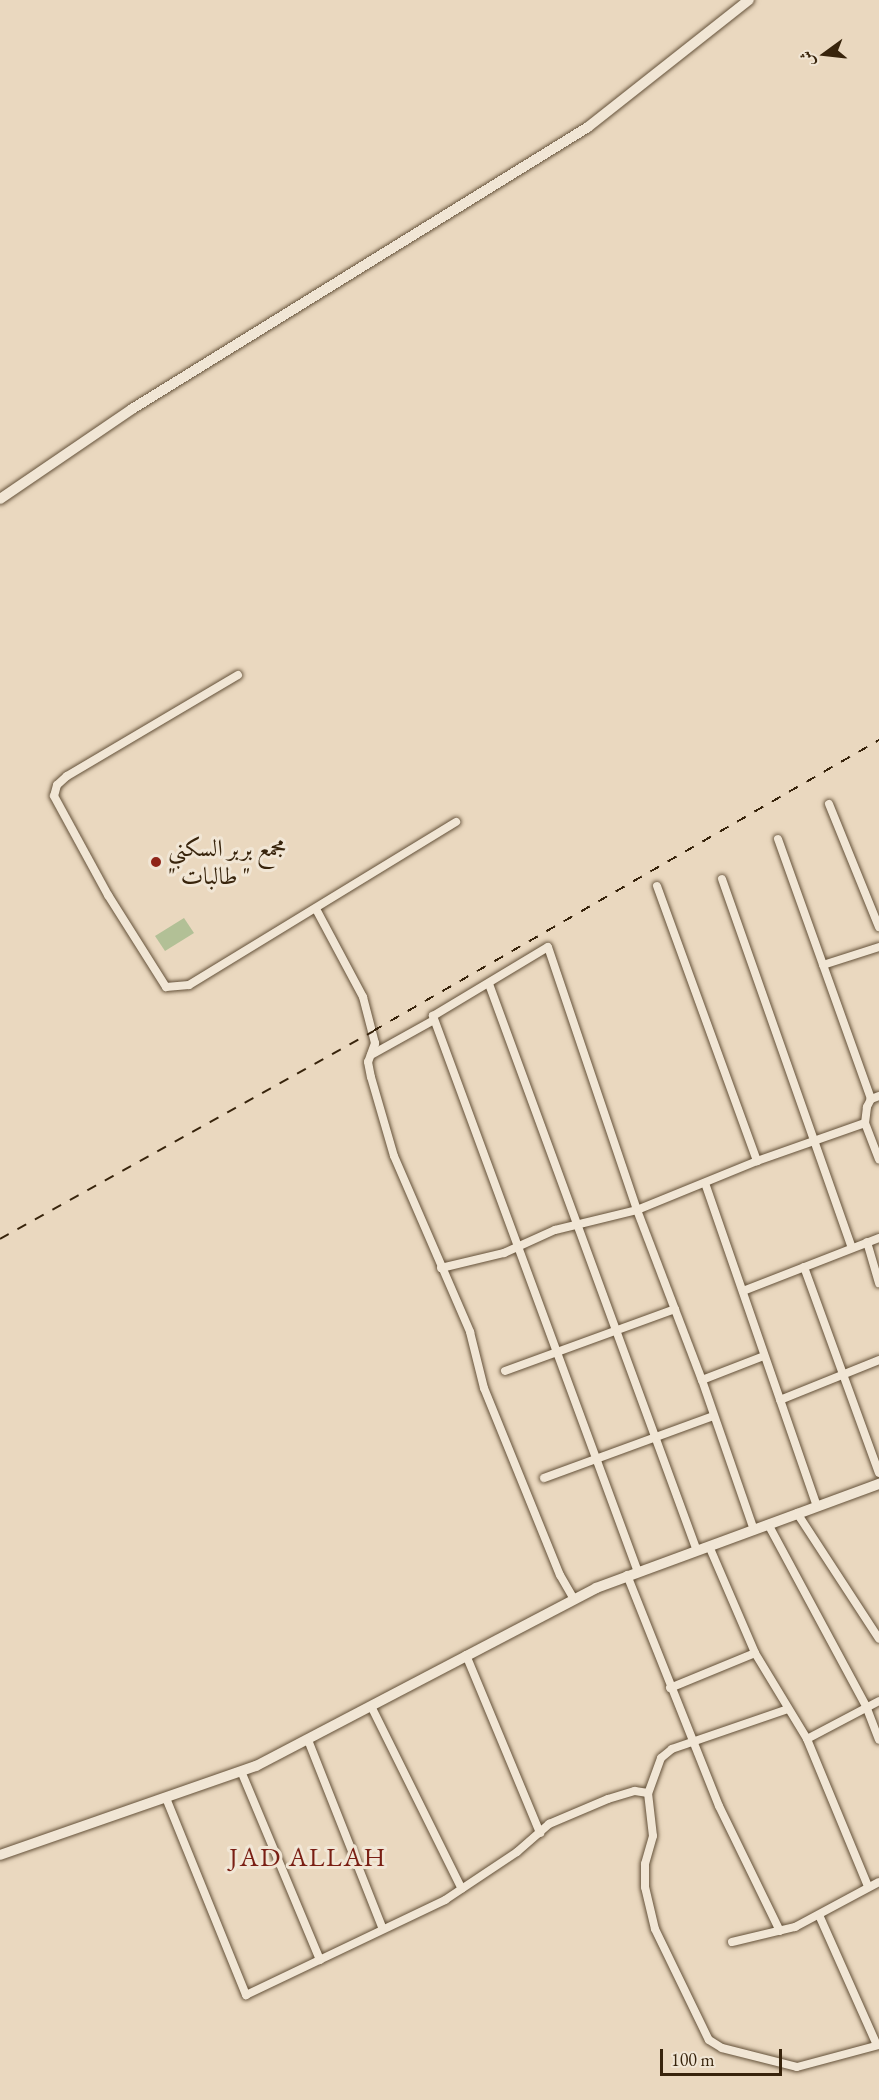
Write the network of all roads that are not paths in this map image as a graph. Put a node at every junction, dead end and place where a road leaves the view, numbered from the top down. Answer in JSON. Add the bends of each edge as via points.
{"nodes":[{"id":1,"x":749,"y":0,"type":"edge"},
{"id":2,"x":0,"y":499,"type":"edge"},
{"id":3,"x":238,"y":675,"type":"dead end"},
{"id":4,"x":829,"y":804,"type":"dead end"},
{"id":5,"x":456,"y":822,"type":"dead end"},
{"id":6,"x":778,"y":839,"type":"dead end"},
{"id":7,"x":722,"y":879,"type":"dead end"},
{"id":8,"x":657,"y":886,"type":"dead end"},
{"id":9,"x":316,"y":909,"type":"junction"},
{"id":10,"x":879,"y":927,"type":"edge"},
{"id":11,"x":879,"y":947,"type":"edge"},
{"id":12,"x":823,"y":965,"type":"junction"},
{"id":13,"x":489,"y":984,"type":"junction"},
{"id":14,"x":434,"y":1020,"type":"junction"},
{"id":15,"x":371,"y":1055,"type":"junction"},
{"id":16,"x":875,"y":1097,"type":"edge"},
{"id":17,"x":865,"y":1123,"type":"junction"},
{"id":18,"x":814,"y":1142,"type":"junction"},
{"id":19,"x":879,"y":1159,"type":"edge"},
{"id":20,"x":757,"y":1161,"type":"junction"},
{"id":21,"x":705,"y":1183,"type":"junction"},
{"id":22,"x":637,"y":1210,"type":"junction"},
{"id":23,"x":576,"y":1224,"type":"junction"},
{"id":24,"x":879,"y":1238,"type":"edge"},
{"id":25,"x":867,"y":1242,"type":"junction"},
{"id":26,"x":516,"y":1248,"type":"junction"},
{"id":27,"x":852,"y":1248,"type":"junction"},
{"id":28,"x":804,"y":1267,"type":"junction"},
{"id":29,"x":441,"y":1268,"type":"junction"},
{"id":30,"x":879,"y":1283,"type":"edge"},
{"id":31,"x":743,"y":1291,"type":"junction"},
{"id":32,"x":675,"y":1309,"type":"junction"},
{"id":33,"x":616,"y":1334,"type":"junction"},
{"id":34,"x":555,"y":1352,"type":"junction"},
{"id":35,"x":764,"y":1356,"type":"junction"},
{"id":36,"x":879,"y":1360,"type":"edge"},
{"id":37,"x":505,"y":1371,"type":"dead end"},
{"id":38,"x":843,"y":1373,"type":"junction"},
{"id":39,"x":702,"y":1380,"type":"junction"},
{"id":40,"x":780,"y":1400,"type":"junction"},
{"id":41,"x":713,"y":1416,"type":"junction"},
{"id":42,"x":654,"y":1438,"type":"junction"},
{"id":43,"x":596,"y":1458,"type":"junction"},
{"id":44,"x":879,"y":1473,"type":"edge"},
{"id":45,"x":544,"y":1478,"type":"dead end"},
{"id":46,"x":879,"y":1484,"type":"edge"},
{"id":47,"x":818,"y":1506,"type":"junction"},
{"id":48,"x":797,"y":1514,"type":"junction"},
{"id":49,"x":768,"y":1524,"type":"junction"},
{"id":50,"x":754,"y":1530,"type":"junction"},
{"id":51,"x":709,"y":1546,"type":"junction"},
{"id":52,"x":697,"y":1551,"type":"junction"},
{"id":53,"x":632,"y":1574,"type":"junction"},
{"id":54,"x":574,"y":1599,"type":"junction"},
{"id":55,"x":879,"y":1639,"type":"edge"},
{"id":56,"x":755,"y":1653,"type":"junction"},
{"id":57,"x":466,"y":1655,"type":"junction"},
{"id":58,"x":670,"y":1688,"type":"junction"},
{"id":59,"x":879,"y":1701,"type":"edge"},
{"id":60,"x":372,"y":1706,"type":"junction"},
{"id":61,"x":866,"y":1706,"type":"junction"},
{"id":62,"x":788,"y":1709,"type":"junction"},
{"id":63,"x":807,"y":1739,"type":"junction"},
{"id":64,"x":308,"y":1740,"type":"junction"},
{"id":65,"x":879,"y":1740,"type":"edge"},
{"id":66,"x":694,"y":1743,"type":"junction"},
{"id":67,"x":241,"y":1771,"type":"junction"},
{"id":68,"x":648,"y":1793,"type":"junction"},
{"id":69,"x":166,"y":1798,"type":"junction"},
{"id":70,"x":540,"y":1833,"type":"junction"},
{"id":71,"x":0,"y":1855,"type":"edge"},
{"id":72,"x":879,"y":1882,"type":"edge"},
{"id":73,"x":868,"y":1886,"type":"junction"},
{"id":74,"x":462,"y":1889,"type":"junction"},
{"id":75,"x":819,"y":1915,"type":"junction"},
{"id":76,"x":383,"y":1929,"type":"junction"},
{"id":77,"x":780,"y":1931,"type":"junction"},
{"id":78,"x":732,"y":1942,"type":"dead end"},
{"id":79,"x":320,"y":1960,"type":"junction"},
{"id":80,"x":878,"y":2045,"type":"edge"}],
"edges":[{"from":1,"to":2,"type":"street","via":[[588,127],[132,409]]},
{"from":3,"to":9,"type":"street","via":[[67,776],[57,785],[56,805],[166,987],[189,985]]},
{"from":4,"to":10,"type":"street"},
{"from":5,"to":9,"type":"street"},
{"from":6,"to":12,"type":"street"},
{"from":7,"to":18,"type":"street"},
{"from":8,"to":20,"type":"street"},
{"from":9,"to":15,"type":"street","via":[[363,997],[373,1031]]},
{"from":11,"to":12,"type":"street"},
{"from":12,"to":16,"type":"street"},
{"from":13,"to":14,"type":"street","via":[[433,1016]]},
{"from":13,"to":22,"type":"street","via":[[548,947]]},
{"from":13,"to":23,"type":"street"},
{"from":14,"to":15,"type":"street"},
{"from":14,"to":26,"type":"street"},
{"from":15,"to":29,"type":"street","via":[[371,1077],[394,1156]]},
{"from":16,"to":17,"type":"street"},
{"from":17,"to":18,"type":"street"},
{"from":17,"to":19,"type":"street"},
{"from":18,"to":20,"type":"street"},
{"from":18,"to":27,"type":"street"},
{"from":20,"to":21,"type":"street"},
{"from":21,"to":22,"type":"street"},
{"from":21,"to":31,"type":"street"},
{"from":22,"to":23,"type":"street"},
{"from":22,"to":32,"type":"street"},
{"from":23,"to":26,"type":"street"},
{"from":23,"to":33,"type":"street"},
{"from":24,"to":25,"type":"street"},
{"from":25,"to":27,"type":"street"},
{"from":25,"to":30,"type":"street"},
{"from":26,"to":29,"type":"street"},
{"from":26,"to":34,"type":"street"},
{"from":27,"to":28,"type":"street"},
{"from":28,"to":31,"type":"street"},
{"from":28,"to":38,"type":"street"},
{"from":29,"to":54,"type":"street","via":[[470,1332],[484,1388],[560,1575]]},
{"from":31,"to":35,"type":"street"},
{"from":32,"to":33,"type":"street"},
{"from":32,"to":39,"type":"street"},
{"from":33,"to":34,"type":"street"},
{"from":33,"to":42,"type":"street"},
{"from":34,"to":37,"type":"street"},
{"from":34,"to":43,"type":"street"},
{"from":35,"to":39,"type":"street"},
{"from":35,"to":40,"type":"street"},
{"from":36,"to":38,"type":"street"},
{"from":38,"to":40,"type":"street"},
{"from":38,"to":44,"type":"street"},
{"from":39,"to":41,"type":"street"},
{"from":40,"to":47,"type":"street"},
{"from":41,"to":42,"type":"street"},
{"from":41,"to":50,"type":"street"},
{"from":42,"to":43,"type":"street"},
{"from":42,"to":52,"type":"street"},
{"from":43,"to":45,"type":"street"},
{"from":43,"to":53,"type":"street"},
{"from":46,"to":47,"type":"street"},
{"from":47,"to":48,"type":"street"},
{"from":48,"to":49,"type":"street"},
{"from":48,"to":55,"type":"street"},
{"from":49,"to":50,"type":"street"},
{"from":49,"to":61,"type":"street"},
{"from":50,"to":51,"type":"street"},
{"from":51,"to":52,"type":"street"},
{"from":51,"to":56,"type":"street"},
{"from":52,"to":53,"type":"street"},
{"from":53,"to":54,"type":"street"},
{"from":53,"to":58,"type":"street"},
{"from":54,"to":57,"type":"street"},
{"from":56,"to":58,"type":"street"},
{"from":56,"to":62,"type":"street"},
{"from":57,"to":60,"type":"street"},
{"from":57,"to":70,"type":"street"},
{"from":58,"to":66,"type":"street"},
{"from":59,"to":61,"type":"street"},
{"from":60,"to":64,"type":"street"},
{"from":60,"to":74,"type":"street"},
{"from":61,"to":63,"type":"street"},
{"from":61,"to":65,"type":"street"},
{"from":62,"to":63,"type":"street"},
{"from":62,"to":66,"type":"street"},
{"from":63,"to":73,"type":"street"},
{"from":64,"to":67,"type":"street"},
{"from":64,"to":76,"type":"street"},
{"from":66,"to":68,"type":"street","via":[[672,1749],[661,1758]]},
{"from":66,"to":77,"type":"street","via":[[719,1806]]},
{"from":67,"to":69,"type":"street"},
{"from":67,"to":79,"type":"street"},
{"from":68,"to":70,"type":"street","via":[[635,1791],[608,1799],[549,1824]]},
{"from":68,"to":80,"type":"street","via":[[652,1836],[645,1864],[647,1902],[655,1929],[709,2040],[722,2048],[797,2067]]},
{"from":69,"to":71,"type":"street"},
{"from":69,"to":79,"type":"street","via":[[246,1995]]},
{"from":70,"to":74,"type":"street"},
{"from":72,"to":73,"type":"street"},
{"from":73,"to":75,"type":"street"},
{"from":74,"to":76,"type":"street"},
{"from":75,"to":77,"type":"street"},
{"from":75,"to":80,"type":"street"},
{"from":76,"to":79,"type":"street"},
{"from":77,"to":78,"type":"street"}]}
